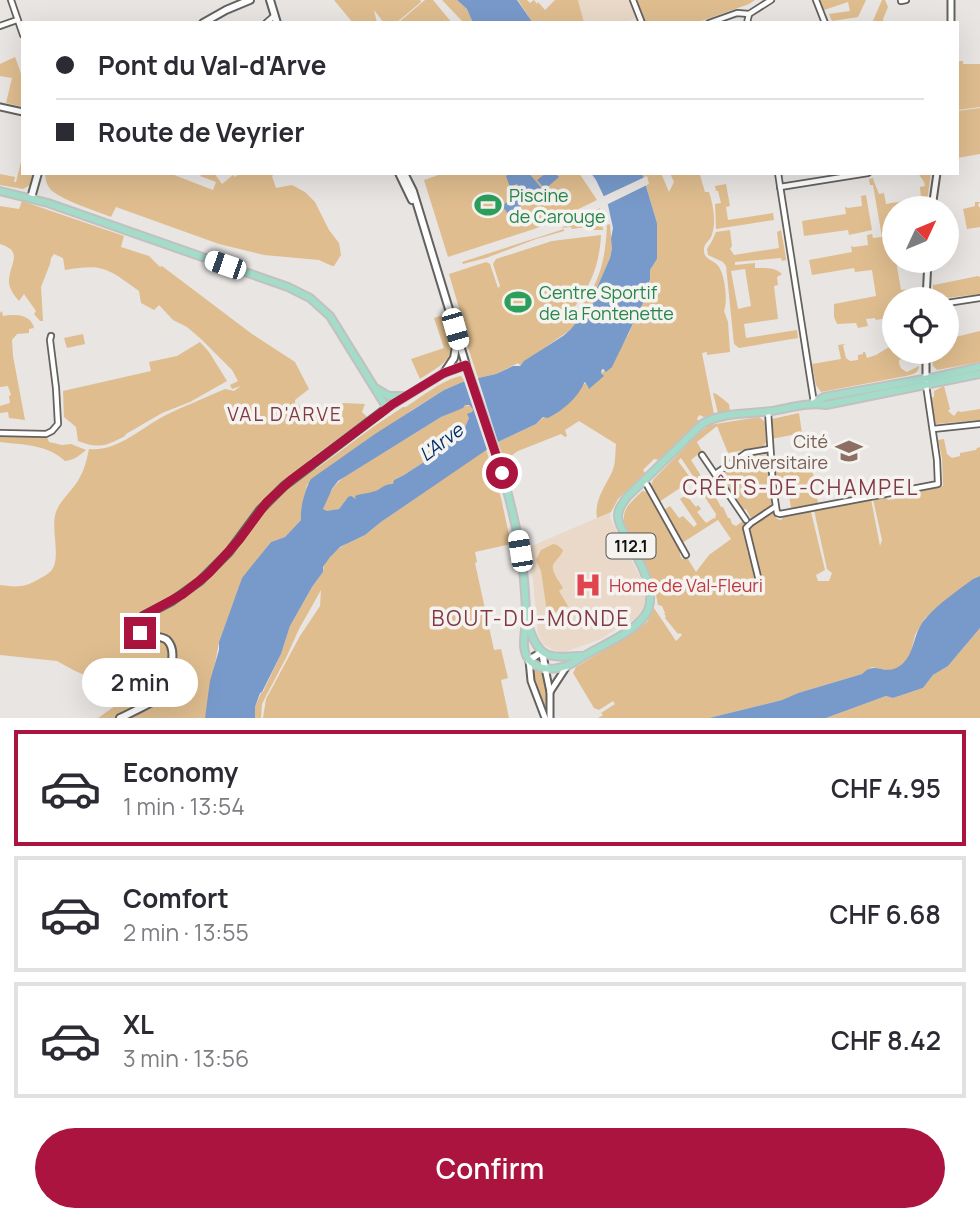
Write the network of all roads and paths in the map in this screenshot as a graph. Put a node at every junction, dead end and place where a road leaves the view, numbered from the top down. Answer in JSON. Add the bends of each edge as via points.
{"nodes":[{"id":1,"x":11,"y":0,"type":"edge"},
{"id":2,"x":250,"y":0,"type":"edge"},
{"id":3,"x":270,"y":0,"type":"edge"},
{"id":4,"x":633,"y":0,"type":"edge"},
{"id":5,"x":771,"y":0,"type":"edge"},
{"id":6,"x":816,"y":0,"type":"edge"},
{"id":7,"x":951,"y":0,"type":"edge"},
{"id":8,"x":234,"y":3,"type":"edge"},
{"id":9,"x":750,"y":14,"type":"junction"},
{"id":10,"x":17,"y":20,"type":"junction"},
{"id":11,"x":276,"y":20,"type":"edge"},
{"id":12,"x":206,"y":21,"type":"edge"},
{"id":13,"x":641,"y":21,"type":"edge"},
{"id":14,"x":715,"y":21,"type":"edge"},
{"id":15,"x":748,"y":21,"type":"edge"},
{"id":16,"x":824,"y":21,"type":"edge"},
{"id":17,"x":951,"y":21,"type":"edge"},
{"id":18,"x":0,"y":26,"type":"edge"},
{"id":19,"x":21,"y":30,"type":"edge"},
{"id":20,"x":0,"y":107,"type":"edge"},
{"id":21,"x":21,"y":112,"type":"edge"},
{"id":22,"x":37,"y":175,"type":"edge"},
{"id":23,"x":403,"y":175,"type":"edge"},
{"id":24,"x":778,"y":175,"type":"edge"},
{"id":25,"x":855,"y":175,"type":"edge"},
{"id":26,"x":937,"y":175,"type":"edge"},
{"id":27,"x":780,"y":187,"type":"junction"},
{"id":28,"x":0,"y":191,"type":"edge"},
{"id":29,"x":934,"y":196,"type":"edge"},
{"id":30,"x":31,"y":198,"type":"junction"},
{"id":31,"x":980,"y":298,"type":"edge"},
{"id":32,"x":959,"y":301,"type":"edge"},
{"id":33,"x":455,"y":329,"type":"junction"},
{"id":34,"x":51,"y":336,"type":"dead end"},
{"id":35,"x":926,"y":364,"type":"edge"},
{"id":36,"x":466,"y":365,"type":"junction"},
{"id":37,"x":980,"y":367,"type":"edge"},
{"id":38,"x":444,"y":373,"type":"junction"},
{"id":39,"x":980,"y":374,"type":"edge"},
{"id":40,"x":926,"y":382,"type":"junction"},
{"id":41,"x":376,"y":388,"type":"junction"},
{"id":42,"x":409,"y":394,"type":"junction"},
{"id":43,"x":814,"y":403,"type":"junction"},
{"id":44,"x":387,"y":408,"type":"junction"},
{"id":45,"x":768,"y":411,"type":"junction"},
{"id":46,"x":980,"y":424,"type":"edge"},
{"id":47,"x":933,"y":429,"type":"junction"},
{"id":48,"x":0,"y":433,"type":"edge"},
{"id":49,"x":771,"y":449,"type":"junction"},
{"id":50,"x":702,"y":455,"type":"dead end"},
{"id":51,"x":715,"y":474,"type":"junction"},
{"id":52,"x":644,"y":482,"type":"junction"},
{"id":53,"x":775,"y":507,"type":"junction"},
{"id":54,"x":746,"y":520,"type":"dead end"},
{"id":55,"x":686,"y":555,"type":"dead end"},
{"id":56,"x":758,"y":581,"type":"dead end"},
{"id":57,"x":526,"y":620,"type":"junction"},
{"id":58,"x":542,"y":652,"type":"junction"},
{"id":59,"x":582,"y":656,"type":"junction"},
{"id":60,"x":529,"y":660,"type":"junction"},
{"id":61,"x":567,"y":666,"type":"junction"},
{"id":62,"x":545,"y":668,"type":"junction"},
{"id":63,"x":550,"y":692,"type":"junction"},
{"id":64,"x":120,"y":718,"type":"edge"},
{"id":65,"x":547,"y":718,"type":"edge"}],
"edges":[{"from":1,"to":10,"type":"street"},
{"from":2,"to":8,"type":"main road"},
{"from":3,"to":11,"type":"main road"},
{"from":4,"to":13,"type":"street"},
{"from":5,"to":9,"type":"street"},
{"from":6,"to":16,"type":"street"},
{"from":7,"to":17,"type":"street"},
{"from":8,"to":12,"type":"main road"},
{"from":9,"to":14,"type":"street","via":[[737,13]]},
{"from":9,"to":15,"type":"street"},
{"from":10,"to":18,"type":"street"},
{"from":10,"to":19,"type":"street"},
{"from":20,"to":21,"type":"street"},
{"from":22,"to":30,"type":"main road"},
{"from":23,"to":33,"type":"main road","via":[[413,191]]},
{"from":24,"to":27,"type":"street"},
{"from":25,"to":27,"type":"street"},
{"from":26,"to":29,"type":"street"},
{"from":27,"to":43,"type":"street"},
{"from":28,"to":30,"type":"main road"},
{"from":30,"to":41,"type":"main road","via":[[302,294],[330,316]]},
{"from":31,"to":32,"type":"street"},
{"from":33,"to":36,"type":"main road"},
{"from":33,"to":38,"type":"main road","via":[[455,354]]},
{"from":34,"to":48,"type":"street","via":[[58,424],[46,434]]},
{"from":35,"to":40,"type":"street"},
{"from":36,"to":38,"type":"main road"},
{"from":36,"to":57,"type":"main road","via":[[516,528]]},
{"from":37,"to":40,"type":"main road","number":"112.1"},
{"from":38,"to":42,"type":"main road"},
{"from":39,"to":40,"type":"main road","number":"112.1"},
{"from":40,"to":43,"type":"main road","number":"112.1","via":[[826,405]]},
{"from":40,"to":47,"type":"street"},
{"from":41,"to":42,"type":"main road","via":[[390,396]]},
{"from":41,"to":44,"type":"main road"},
{"from":42,"to":44,"type":"main road"},
{"from":43,"to":45,"type":"main road","number":"112.1"},
{"from":44,"to":64,"type":"main road","via":[[284,486],[200,581],[139,619],[141,634],[170,644],[172,673],[162,695]]},
{"from":45,"to":49,"type":"street"},
{"from":45,"to":52,"type":"main road","number":"112.1","via":[[705,421]]},
{"from":46,"to":47,"type":"street"},
{"from":47,"to":53,"type":"street","via":[[938,484],[780,514]]},
{"from":49,"to":51,"type":"street","via":[[746,453]]},
{"from":49,"to":53,"type":"street"},
{"from":50,"to":51,"type":"street"},
{"from":51,"to":54,"type":"street"},
{"from":52,"to":55,"type":"street"},
{"from":52,"to":59,"type":"main road","number":"112.1","via":[[619,508],[618,519],[646,577],[649,606],[635,626]]},
{"from":53,"to":56,"type":"street","via":[[746,528]]},
{"from":57,"to":58,"type":"main road"},
{"from":57,"to":60,"type":"main road","via":[[524,645]]},
{"from":58,"to":59,"type":"main road","via":[[556,657]]},
{"from":58,"to":60,"type":"main road"},
{"from":58,"to":62,"type":"main road"},
{"from":59,"to":61,"type":"main road","number":"112.1"},
{"from":60,"to":62,"type":"main road"},
{"from":60,"to":65,"type":"street","via":[[531,681]]},
{"from":61,"to":62,"type":"main road","number":"112.1"},
{"from":61,"to":63,"type":"street"},
{"from":62,"to":63,"type":"street"},
{"from":63,"to":65,"type":"street"}]}
